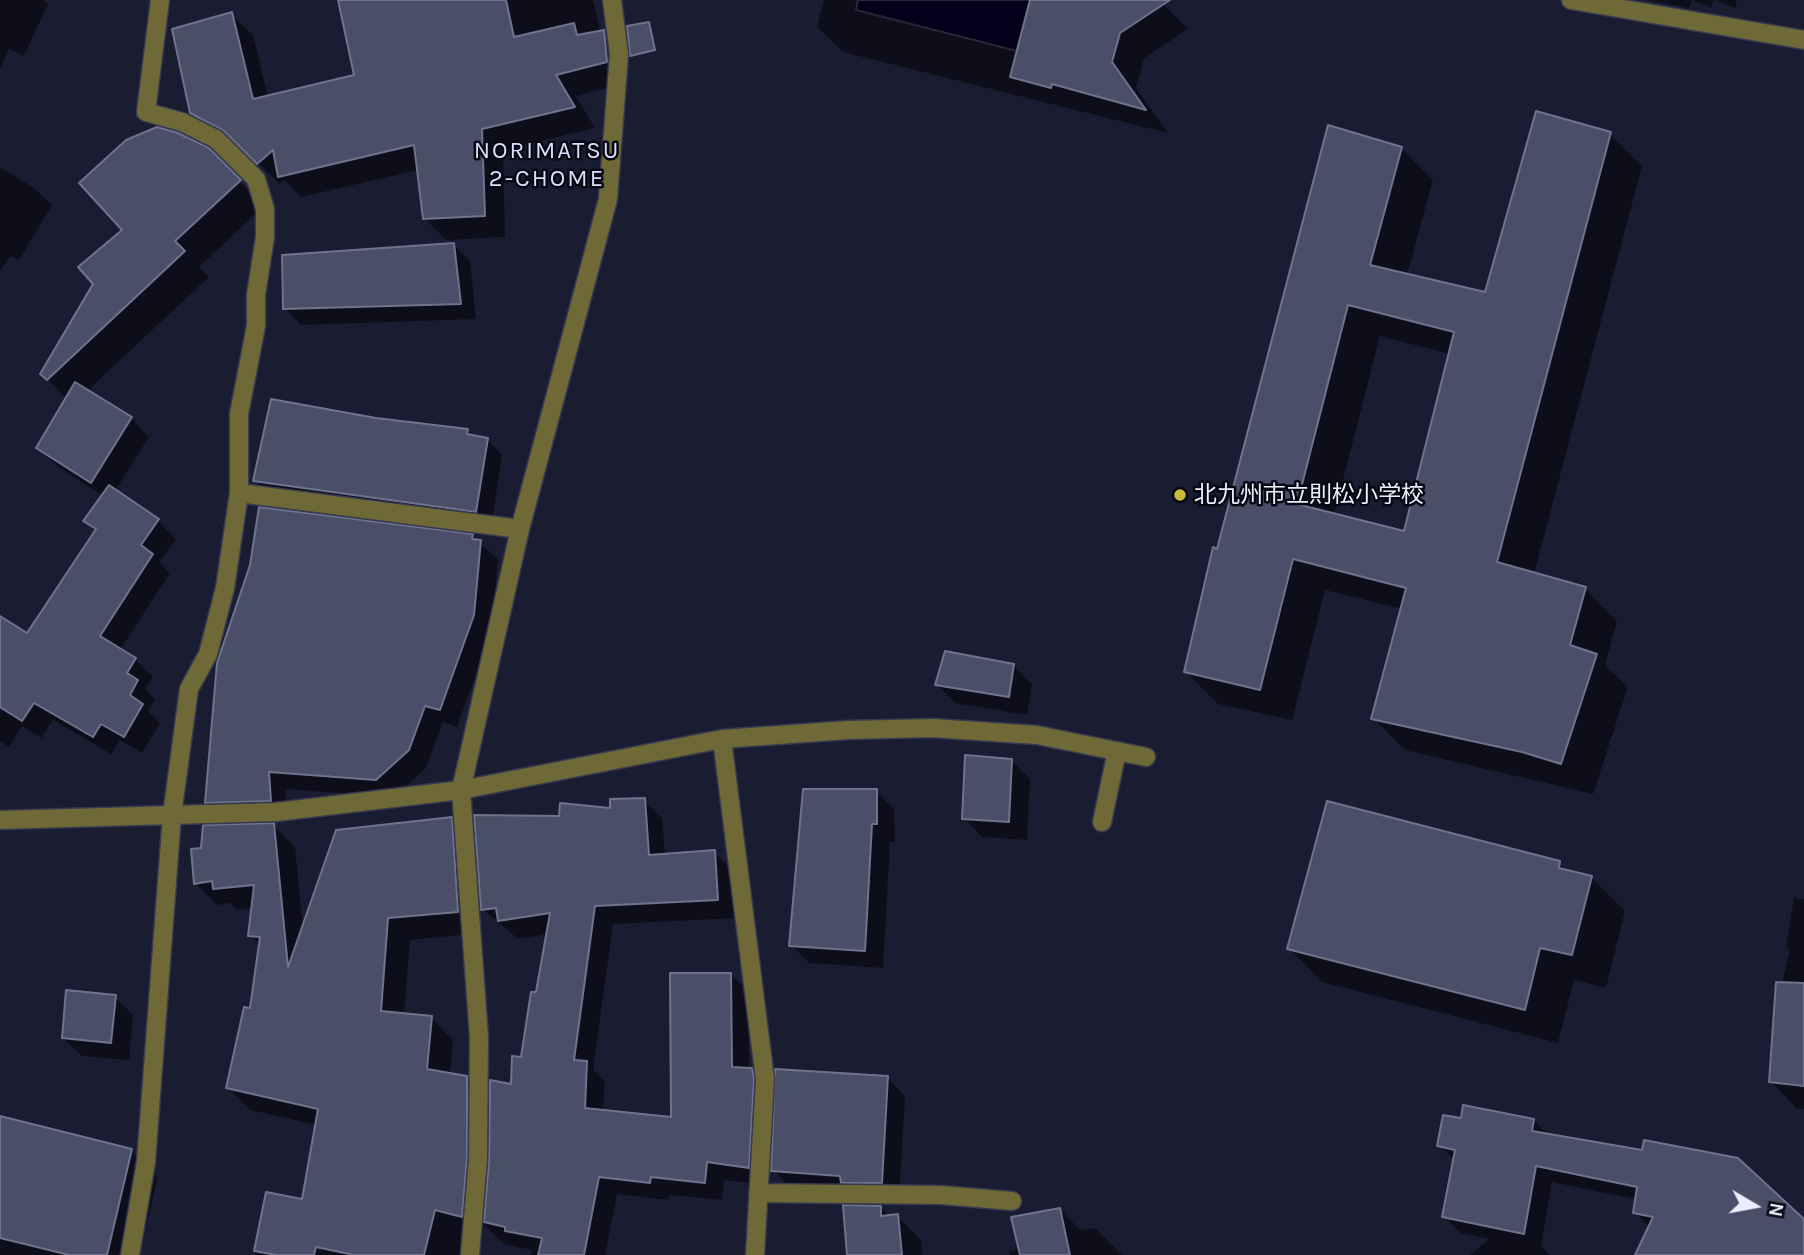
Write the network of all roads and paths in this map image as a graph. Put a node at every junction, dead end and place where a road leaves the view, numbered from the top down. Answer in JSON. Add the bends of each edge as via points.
{"nodes":[{"id":1,"x":160,"y":0,"type":"edge"},
{"id":2,"x":612,"y":0,"type":"edge"},
{"id":3,"x":1571,"y":0,"type":"edge"},
{"id":4,"x":1804,"y":40,"type":"edge"},
{"id":5,"x":239,"y":493,"type":"junction"},
{"id":6,"x":520,"y":529,"type":"junction"},
{"id":7,"x":722,"y":739,"type":"junction"},
{"id":8,"x":1117,"y":751,"type":"junction"},
{"id":9,"x":1146,"y":758,"type":"dead end"},
{"id":10,"x":461,"y":790,"type":"junction"},
{"id":11,"x":172,"y":816,"type":"junction"},
{"id":12,"x":0,"y":820,"type":"edge"},
{"id":13,"x":1102,"y":822,"type":"dead end"},
{"id":14,"x":758,"y":1193,"type":"junction"},
{"id":15,"x":1012,"y":1201,"type":"dead end"},
{"id":16,"x":130,"y":1255,"type":"edge"},
{"id":17,"x":470,"y":1255,"type":"edge"},
{"id":18,"x":755,"y":1255,"type":"edge"}],
"edges":[{"from":1,"to":5,"type":"street","via":[[146,112],[182,122],[216,139],[256,179],[265,209],[256,326],[239,414]]},
{"from":2,"to":6,"type":"street","via":[[619,54],[608,199]]},
{"from":3,"to":4,"type":"street"},
{"from":5,"to":6,"type":"street"},
{"from":5,"to":11,"type":"street","via":[[225,588],[208,654],[189,689]]},
{"from":6,"to":10,"type":"street"},
{"from":7,"to":8,"type":"street","via":[[932,728],[1037,735]]},
{"from":7,"to":10,"type":"street"},
{"from":7,"to":14,"type":"street","via":[[765,1079]]},
{"from":8,"to":9,"type":"street"},
{"from":8,"to":13,"type":"street"},
{"from":10,"to":11,"type":"street","via":[[276,812]]},
{"from":10,"to":17,"type":"street","via":[[479,1037],[478,1159]]},
{"from":11,"to":12,"type":"street"},
{"from":11,"to":16,"type":"street","via":[[146,1162]]},
{"from":14,"to":15,"type":"street","via":[[941,1195]]},
{"from":14,"to":18,"type":"street"}]}
